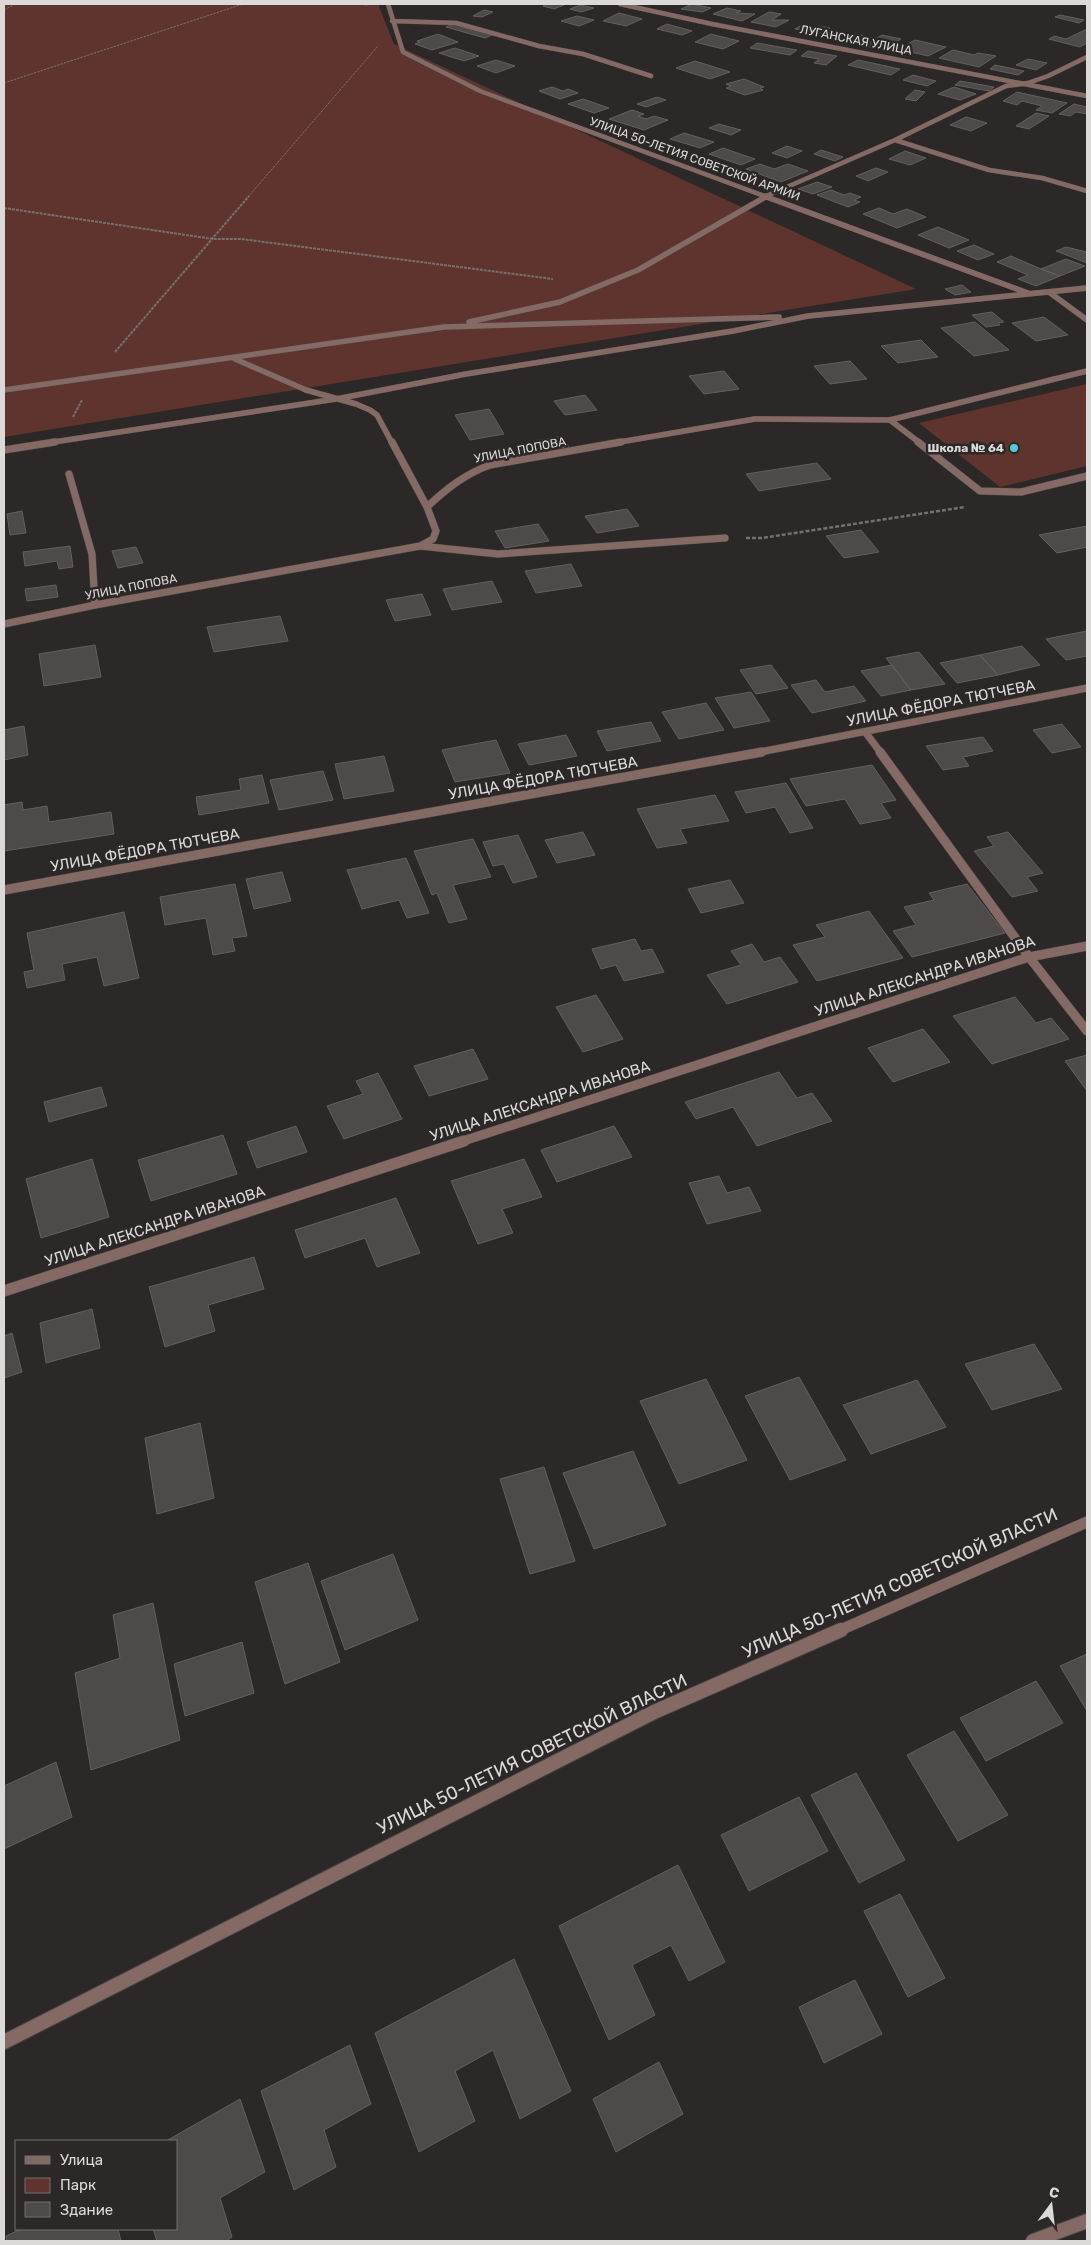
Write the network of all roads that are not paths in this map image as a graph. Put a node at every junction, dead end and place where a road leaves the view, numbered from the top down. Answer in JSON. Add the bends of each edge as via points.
{"nodes":[{"id":1,"x":388,"y":4,"type":"edge"},
{"id":2,"x":620,"y":4,"type":"edge"},
{"id":3,"x":392,"y":21,"type":"junction"},
{"id":4,"x":1087,"y":57,"type":"edge"},
{"id":5,"x":651,"y":76,"type":"dead end"},
{"id":6,"x":1028,"y":83,"type":"junction"},
{"id":7,"x":1087,"y":96,"type":"edge"},
{"id":8,"x":895,"y":140,"type":"junction"},
{"id":9,"x":1087,"y":191,"type":"edge"},
{"id":10,"x":764,"y":197,"type":"junction"},
{"id":11,"x":1087,"y":288,"type":"edge"},
{"id":12,"x":1049,"y":292,"type":"junction"},
{"id":13,"x":1032,"y":294,"type":"junction"},
{"id":14,"x":808,"y":316,"type":"junction"},
{"id":15,"x":1087,"y":320,"type":"edge"},
{"id":16,"x":444,"y":327,"type":"junction"},
{"id":17,"x":234,"y":358,"type":"junction"},
{"id":18,"x":1087,"y":371,"type":"edge"},
{"id":19,"x":4,"y":390,"type":"edge"},
{"id":20,"x":336,"y":399,"type":"junction"},
{"id":21,"x":890,"y":420,"type":"junction"},
{"id":22,"x":4,"y":450,"type":"edge"},
{"id":23,"x":69,"y":474,"type":"dead end"},
{"id":24,"x":1087,"y":476,"type":"edge"},
{"id":25,"x":427,"y":507,"type":"junction"},
{"id":26,"x":725,"y":538,"type":"road end"},
{"id":27,"x":420,"y":546,"type":"junction"},
{"id":28,"x":95,"y":605,"type":"junction"},
{"id":29,"x":4,"y":624,"type":"edge"},
{"id":30,"x":1087,"y":688,"type":"edge"},
{"id":31,"x":866,"y":733,"type":"junction"},
{"id":32,"x":4,"y":890,"type":"edge"},
{"id":33,"x":1087,"y":946,"type":"edge"},
{"id":34,"x":1029,"y":957,"type":"junction"},
{"id":35,"x":1087,"y":1031,"type":"edge"},
{"id":36,"x":4,"y":1291,"type":"edge"},
{"id":37,"x":1087,"y":1522,"type":"edge"},
{"id":38,"x":4,"y":2042,"type":"edge"},
{"id":39,"x":1087,"y":2221,"type":"edge"},
{"id":40,"x":1033,"y":2241,"type":"edge"}],
"edges":[{"from":1,"to":3,"type":"street","name":"УЛИЦА 50-ЛЕТИЯ СОВЕТСКОЙ АРМИИ"},
{"from":2,"to":6,"type":"street","name":"ЛУГАНСКАЯ УЛИЦА"},
{"from":3,"to":5,"type":"street","via":[[456,23],[583,54]]},
{"from":3,"to":10,"type":"street","name":"УЛИЦА 50-ЛЕТИЯ СОВЕТСКОЙ АРМИИ","via":[[403,52],[480,91]]},
{"from":4,"to":6,"type":"street"},
{"from":6,"to":7,"type":"street","name":"ЛУГАНСКАЯ УЛИЦА"},
{"from":6,"to":8,"type":"street","via":[[1006,86]]},
{"from":8,"to":9,"type":"street","via":[[989,170],[1042,178]]},
{"from":8,"to":10,"type":"street"},
{"from":10,"to":13,"type":"street","name":"УЛИЦА 50-ЛЕТИЯ СОВЕТСКОЙ АРМИИ"},
{"from":10,"to":16,"type":"street","via":[[638,270],[560,302]]},
{"from":11,"to":12,"type":"street","name":"УЛИЦА 50-ЛЕТИЯ СОВЕТСКОЙ АРМИИ"},
{"from":12,"to":13,"type":"street","name":"УЛИЦА 50-ЛЕТИЯ СОВЕТСКОЙ АРМИИ"},
{"from":12,"to":15,"type":"street"},
{"from":13,"to":14,"type":"street","name":"УЛИЦА 50-ЛЕТИЯ СОВЕТСКОЙ АРМИИ"},
{"from":14,"to":16,"type":"street"},
{"from":14,"to":20,"type":"street"},
{"from":16,"to":17,"type":"street"},
{"from":17,"to":19,"type":"street"},
{"from":17,"to":20,"type":"street"},
{"from":18,"to":21,"type":"street","name":"УЛИЦА ПОПОВА"},
{"from":20,"to":22,"type":"street"},
{"from":20,"to":25,"type":"street","via":[[358,404],[377,415]]},
{"from":21,"to":24,"type":"street","via":[[980,491],[1015,493]]},
{"from":21,"to":25,"type":"street","name":"УЛИЦА ПОПОВА","via":[[755,419],[490,465],[454,481]]},
{"from":23,"to":28,"type":"street","via":[[92,554]]},
{"from":25,"to":27,"type":"street","via":[[436,531],[433,539]]},
{"from":26,"to":27,"type":"street","name":"УЛИЦА ПОПОВА","via":[[498,554]]},
{"from":27,"to":28,"type":"street","name":"УЛИЦА ПОПОВА"},
{"from":28,"to":29,"type":"street","name":"УЛИЦА ПОПОВА"},
{"from":30,"to":31,"type":"street","name":"УЛИЦА ФЁДОРА ТЮТЧЕВА"},
{"from":31,"to":32,"type":"street","name":"УЛИЦА ФЁДОРА ТЮТЧЕВА"},
{"from":31,"to":34,"type":"street"},
{"from":33,"to":34,"type":"street","name":"УЛИЦА АЛЕКСАНДРА ИВАНОВА"},
{"from":34,"to":35,"type":"street"},
{"from":34,"to":36,"type":"street","name":"УЛИЦА АЛЕКСАНДРА ИВАНОВА"},
{"from":37,"to":38,"type":"street","name":"УЛИЦА 50-ЛЕТИЯ СОВЕТСКОЙ ВЛАСТИ","via":[[654,1712]]},
{"from":39,"to":40,"type":"street"}]}
